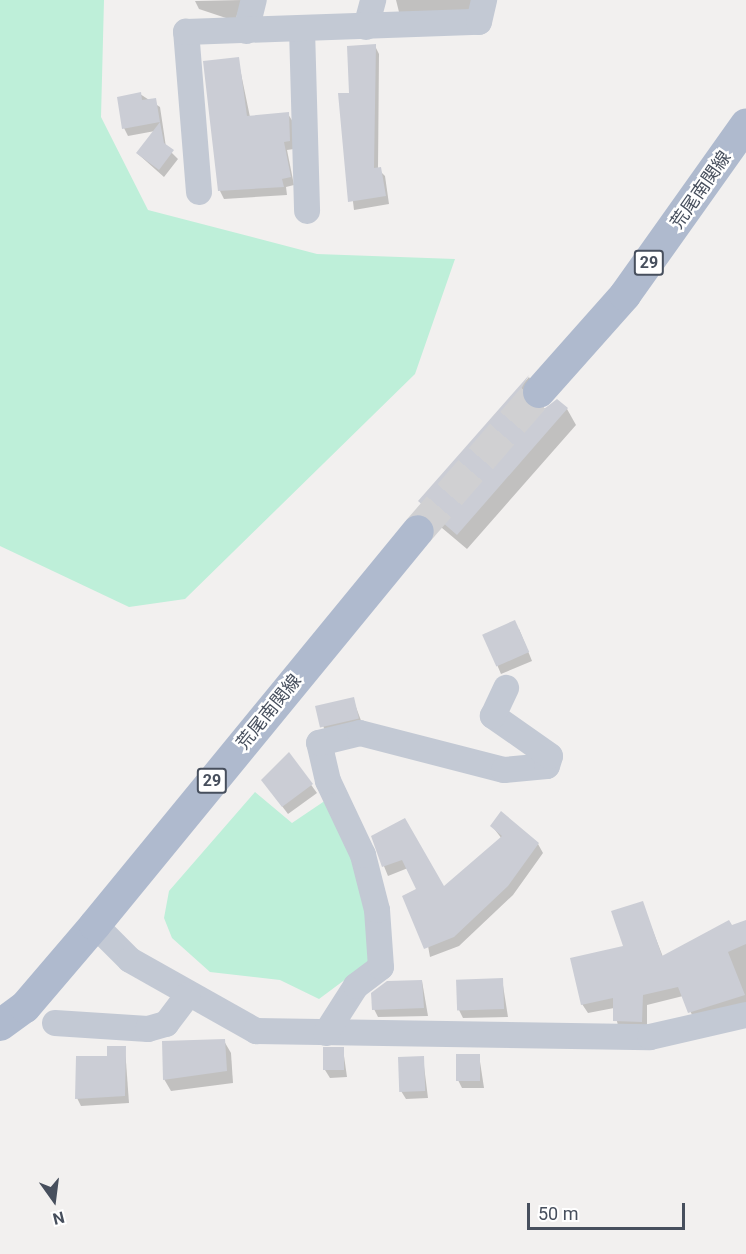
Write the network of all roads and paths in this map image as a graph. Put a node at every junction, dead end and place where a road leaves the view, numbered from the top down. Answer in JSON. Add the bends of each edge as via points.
{"nodes":[{"id":1,"x":254,"y":0,"type":"edge"},
{"id":2,"x":373,"y":0,"type":"edge"},
{"id":3,"x":484,"y":0,"type":"edge"},
{"id":4,"x":366,"y":27,"type":"junction"},
{"id":5,"x":302,"y":29,"type":"junction"},
{"id":6,"x":246,"y":31,"type":"junction"},
{"id":7,"x":746,"y":125,"type":"edge"},
{"id":8,"x":199,"y":192,"type":"dead end"},
{"id":9,"x":307,"y":211,"type":"dead end"},
{"id":10,"x":539,"y":392,"type":"tunnel mouth"},
{"id":11,"x":418,"y":531,"type":"tunnel mouth"},
{"id":12,"x":506,"y":688,"type":"dead end"},
{"id":13,"x":95,"y":925,"type":"junction"},
{"id":14,"x":188,"y":995,"type":"junction"},
{"id":15,"x":746,"y":1015,"type":"edge"},
{"id":16,"x":56,"y":1023,"type":"dead end"},
{"id":17,"x":0,"y":1025,"type":"edge"},
{"id":18,"x":326,"y":1033,"type":"junction"}],
"edges":[{"from":1,"to":6,"type":"street"},
{"from":2,"to":4,"type":"street"},
{"from":3,"to":4,"type":"street","via":[[479,22]]},
{"from":4,"to":5,"type":"street"},
{"from":5,"to":6,"type":"street"},
{"from":5,"to":9,"type":"street"},
{"from":6,"to":8,"type":"street","via":[[186,32]]},
{"from":7,"to":10,"type":"main road","name":"荒尾南関線","number":"29","via":[[625,295]]},
{"from":11,"to":13,"type":"main road","name":"荒尾南関線","number":"29"},
{"from":12,"to":18,"type":"street","via":[[493,716],[550,756],[546,766],[504,770],[360,733],[319,743],[328,781],[363,855],[377,910],[381,967],[356,986]]},
{"from":13,"to":14,"type":"street","via":[[130,960]]},
{"from":13,"to":17,"type":"main road","name":"荒尾南関線","number":"29","via":[[25,1007]]},
{"from":14,"to":16,"type":"street","via":[[166,1024],[148,1029]]},
{"from":14,"to":18,"type":"street","via":[[256,1031]]},
{"from":15,"to":18,"type":"street","via":[[650,1037]]}]}
